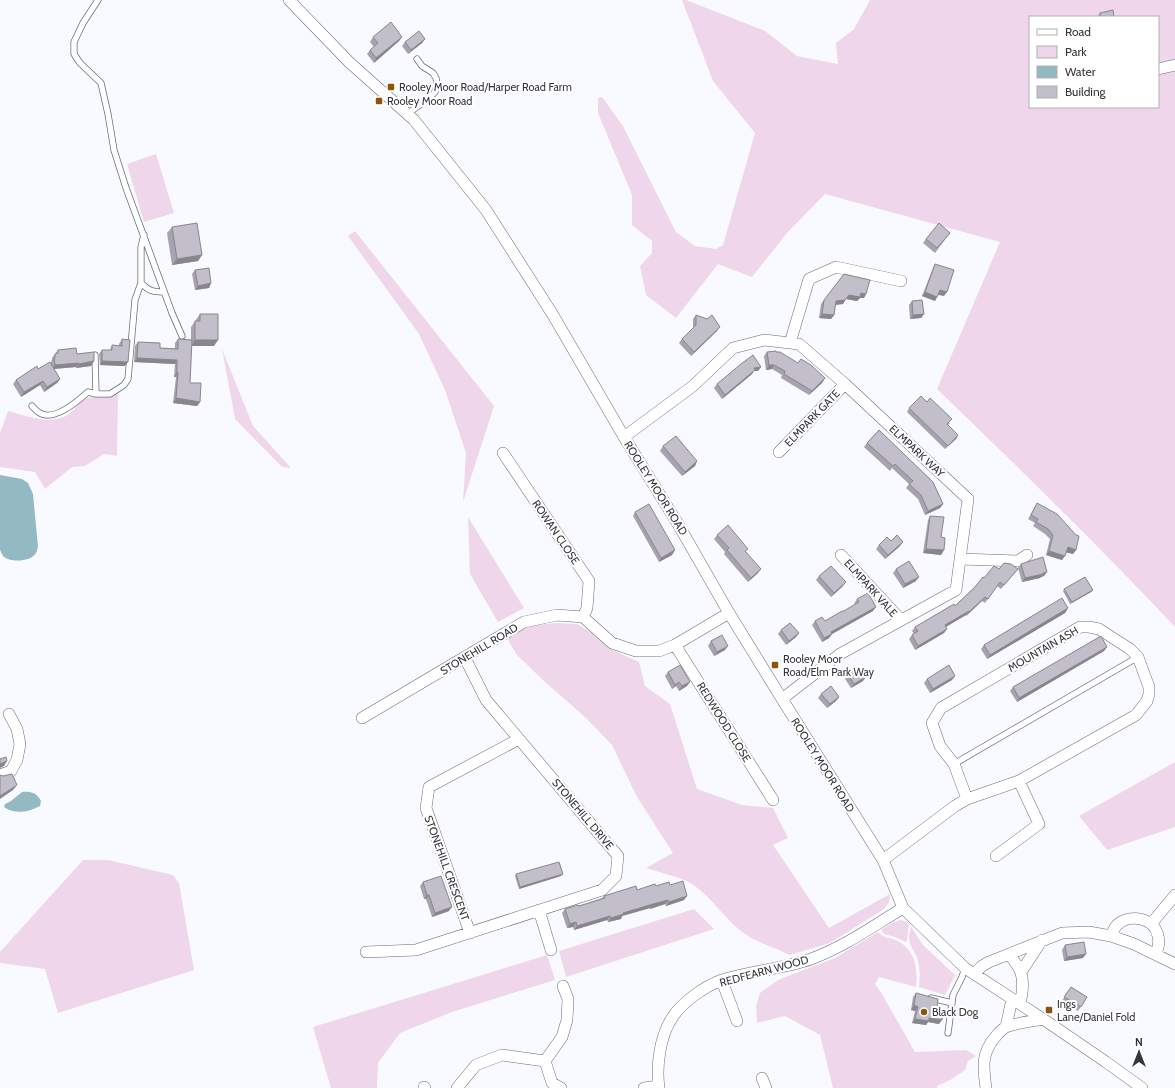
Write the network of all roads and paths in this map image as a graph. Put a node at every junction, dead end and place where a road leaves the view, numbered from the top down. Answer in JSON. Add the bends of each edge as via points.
{"nodes":[{"id":1,"x":98,"y":0,"type":"edge"},
{"id":2,"x":289,"y":0,"type":"edge"},
{"id":3,"x":417,"y":59,"type":"dead end"},
{"id":4,"x":1175,"y":65,"type":"edge"},
{"id":5,"x":1159,"y":69,"type":"edge"},
{"id":6,"x":407,"y":114,"type":"junction"},
{"id":7,"x":144,"y":235,"type":"junction"},
{"id":8,"x":901,"y":281,"type":"dead end"},
{"id":9,"x":141,"y":283,"type":"junction"},
{"id":10,"x":164,"y":292,"type":"junction"},
{"id":11,"x":182,"y":336,"type":"dead end"},
{"id":12,"x":790,"y":343,"type":"junction"},
{"id":13,"x":95,"y":355,"type":"edge"},
{"id":14,"x":845,"y":384,"type":"junction"},
{"id":15,"x":96,"y":394,"type":"junction"},
{"id":16,"x":32,"y":406,"type":"dead end"},
{"id":17,"x":624,"y":437,"type":"junction"},
{"id":18,"x":779,"y":452,"type":"dead end"},
{"id":19,"x":503,"y":453,"type":"dead end"},
{"id":20,"x":841,"y":555,"type":"dead end"},
{"id":21,"x":1027,"y":555,"type":"dead end"},
{"id":22,"x":960,"y":559,"type":"junction"},
{"id":23,"x":729,"y":613,"type":"junction"},
{"id":24,"x":583,"y":617,"type":"junction"},
{"id":25,"x":901,"y":620,"type":"junction"},
{"id":26,"x":675,"y":645,"type":"junction"},
{"id":27,"x":1138,"y":657,"type":"junction"},
{"id":28,"x":465,"y":658,"type":"junction"},
{"id":29,"x":782,"y":699,"type":"junction"},
{"id":30,"x":9,"y":714,"type":"dead end"},
{"id":31,"x":362,"y":718,"type":"dead end"},
{"id":32,"x":519,"y":739,"type":"junction"},
{"id":33,"x":954,"y":764,"type":"junction"},
{"id":34,"x":0,"y":775,"type":"edge"},
{"id":35,"x":1019,"y":781,"type":"junction"},
{"id":36,"x":967,"y":799,"type":"junction"},
{"id":37,"x":773,"y":800,"type":"dead end"},
{"id":38,"x":996,"y":856,"type":"dead end"},
{"id":39,"x":883,"y":860,"type":"junction"},
{"id":40,"x":1175,"y":895,"type":"edge"},
{"id":41,"x":903,"y":908,"type":"junction"},
{"id":42,"x":539,"y":910,"type":"junction"},
{"id":43,"x":1151,"y":924,"type":"junction"},
{"id":44,"x":470,"y":933,"type":"junction"},
{"id":45,"x":1111,"y":936,"type":"junction"},
{"id":46,"x":1042,"y":940,"type":"junction"},
{"id":47,"x":551,"y":950,"type":"dead end"},
{"id":48,"x":366,"y":952,"type":"dead end"},
{"id":49,"x":1009,"y":954,"type":"junction"},
{"id":50,"x":1156,"y":954,"type":"junction"},
{"id":51,"x":1175,"y":964,"type":"edge"},
{"id":52,"x":969,"y":971,"type":"junction"},
{"id":53,"x":1021,"y":972,"type":"junction"},
{"id":54,"x":722,"y":980,"type":"junction"},
{"id":55,"x":563,"y":986,"type":"dead end"},
{"id":56,"x":923,"y":996,"type":"edge"},
{"id":57,"x":1016,"y":1002,"type":"junction"},
{"id":58,"x":952,"y":1003,"type":"junction"},
{"id":59,"x":1043,"y":1019,"type":"junction"},
{"id":60,"x":737,"y":1021,"type":"dead end"},
{"id":61,"x":1006,"y":1027,"type":"junction"},
{"id":62,"x":948,"y":1033,"type":"dead end"},
{"id":63,"x":545,"y":1061,"type":"junction"},
{"id":64,"x":1137,"y":1086,"type":"edge"},
{"id":65,"x":659,"y":1087,"type":"edge"},
{"id":66,"x":457,"y":1088,"type":"edge"},
{"id":67,"x":561,"y":1088,"type":"edge"},
{"id":68,"x":644,"y":1088,"type":"edge"},
{"id":69,"x":986,"y":1088,"type":"edge"}],
"edges":[{"from":1,"to":7,"type":"lane","via":[[74,42],[74,54],[101,83],[114,150]]},
{"from":2,"to":6,"type":"street","name":"ROOLEY MOOR ROAD","via":[[349,62]]},
{"from":3,"to":6,"type":"lane","via":[[422,66],[434,73],[435,92]]},
{"from":4,"to":5,"type":"street"},
{"from":6,"to":17,"type":"street","name":"ROOLEY MOOR ROAD","via":[[486,210],[553,316]]},
{"from":7,"to":9,"type":"lane","via":[[141,247]]},
{"from":7,"to":10,"type":"lane"},
{"from":8,"to":12,"type":"street","via":[[836,267],[809,279]]},
{"from":9,"to":10,"type":"lane","via":[[154,292]]},
{"from":9,"to":15,"type":"lane","via":[[135,300],[128,379],[124,385],[110,394]]},
{"from":10,"to":11,"type":"lane"},
{"from":12,"to":14,"type":"street","name":"ELMPARK WAY","via":[[800,344]]},
{"from":12,"to":17,"type":"street","name":"ELMPARK WAY","via":[[764,340],[733,348],[693,386]]},
{"from":13,"to":15,"type":"lane"},
{"from":14,"to":18,"type":"street","name":"ELMPARK GATE"},
{"from":14,"to":22,"type":"street","name":"ELMPARK WAY","via":[[968,499]]},
{"from":15,"to":16,"type":"lane","via":[[88,392],[53,415],[41,414]]},
{"from":17,"to":23,"type":"street","name":"ROOLEY MOOR ROAD"},
{"from":19,"to":24,"type":"street","name":"ROWAN CLOSE","via":[[589,582],[587,608]]},
{"from":20,"to":25,"type":"street","name":"ELMPARK VALE"},
{"from":21,"to":22,"type":"street","via":[[1018,561]]},
{"from":22,"to":25,"type":"street","name":"ELMPARK WAY","via":[[956,590]]},
{"from":23,"to":26,"type":"street"},
{"from":23,"to":29,"type":"street","name":"ROOLEY MOOR ROAD"},
{"from":24,"to":26,"type":"street","via":[[612,643],[636,651],[659,651]]},
{"from":24,"to":28,"type":"street","name":"STONEHILL ROAD","via":[[556,615],[524,622]]},
{"from":25,"to":29,"type":"street","name":"ELMPARK WAY","via":[[840,654]]},
{"from":26,"to":37,"type":"street","name":"REDWOOD CLOSE"},
{"from":27,"to":33,"type":"lane"},
{"from":27,"to":33,"type":"street","name":"MOUNTAIN ASH","via":[[1099,629],[1080,627],[941,708],[932,724],[940,746]]},
{"from":27,"to":35,"type":"street","via":[[1149,687],[1147,701],[1136,715]]},
{"from":28,"to":31,"type":"street","name":"STONEHILL ROAD"},
{"from":28,"to":32,"type":"street","name":"STONEHILL DRIVE","via":[[486,700]]},
{"from":29,"to":39,"type":"street","name":"ROOLEY MOOR ROAD"},
{"from":30,"to":34,"type":"street","via":[[17,729],[20,744],[17,760],[11,771]]},
{"from":32,"to":42,"type":"street","name":"STONEHILL DRIVE","via":[[618,856],[616,876],[602,890]]},
{"from":32,"to":44,"type":"street","name":"STONEHILL CRESCENT","via":[[429,787],[426,808]]},
{"from":33,"to":36,"type":"street","name":"MOUNTAIN ASH"},
{"from":35,"to":36,"type":"street"},
{"from":35,"to":38,"type":"street","via":[[1039,824]]},
{"from":36,"to":39,"type":"street"},
{"from":39,"to":41,"type":"street","name":"ROOLEY MOOR ROAD"},
{"from":40,"to":43,"type":"street"},
{"from":41,"to":52,"type":"street","name":"ROOLEY MOOR ROAD"},
{"from":41,"to":54,"type":"street","name":"REDFEARN WOOD","via":[[842,945],[810,959]]},
{"from":42,"to":44,"type":"street","name":"STONEHILL DRIVE"},
{"from":42,"to":47,"type":"street"},
{"from":43,"to":45,"type":"street","via":[[1141,919],[1129,918],[1116,926]]},
{"from":43,"to":50,"type":"street","via":[[1158,935]]},
{"from":44,"to":48,"type":"street","name":"STONEHILL DRIVE","via":[[416,950]]},
{"from":45,"to":46,"type":"street","via":[[1089,932],[1062,933]]},
{"from":45,"to":50,"type":"street"},
{"from":46,"to":49,"type":"street"},
{"from":46,"to":53,"type":"street"},
{"from":49,"to":52,"type":"street"},
{"from":49,"to":53,"type":"street"},
{"from":50,"to":51,"type":"street"},
{"from":52,"to":57,"type":"street","name":"ROOLEY MOOR ROAD"},
{"from":52,"to":58,"type":"lane","via":[[962,977]]},
{"from":53,"to":57,"type":"street","via":[[1022,998]]},
{"from":54,"to":60,"type":"street"},
{"from":54,"to":65,"type":"street","name":"REDFEARN WOOD","via":[[689,999],[672,1017],[662,1039],[659,1055]]},
{"from":55,"to":63,"type":"street","via":[[568,999],[567,1020],[562,1036]]},
{"from":56,"to":58,"type":"lane"},
{"from":57,"to":59,"type":"street","name":"ROOLEY MOOR ROAD"},
{"from":57,"to":61,"type":"street"},
{"from":58,"to":62,"type":"lane"},
{"from":59,"to":61,"type":"street"},
{"from":59,"to":64,"type":"street","name":"ROOLEY MOOR ROAD"},
{"from":61,"to":69,"type":"street","via":[[994,1038],[986,1051],[983,1068]]},
{"from":63,"to":66,"type":"street","via":[[502,1055],[476,1065]]},
{"from":63,"to":67,"type":"street","via":[[552,1083]]},
{"from":65,"to":68,"type":"street"}]}
